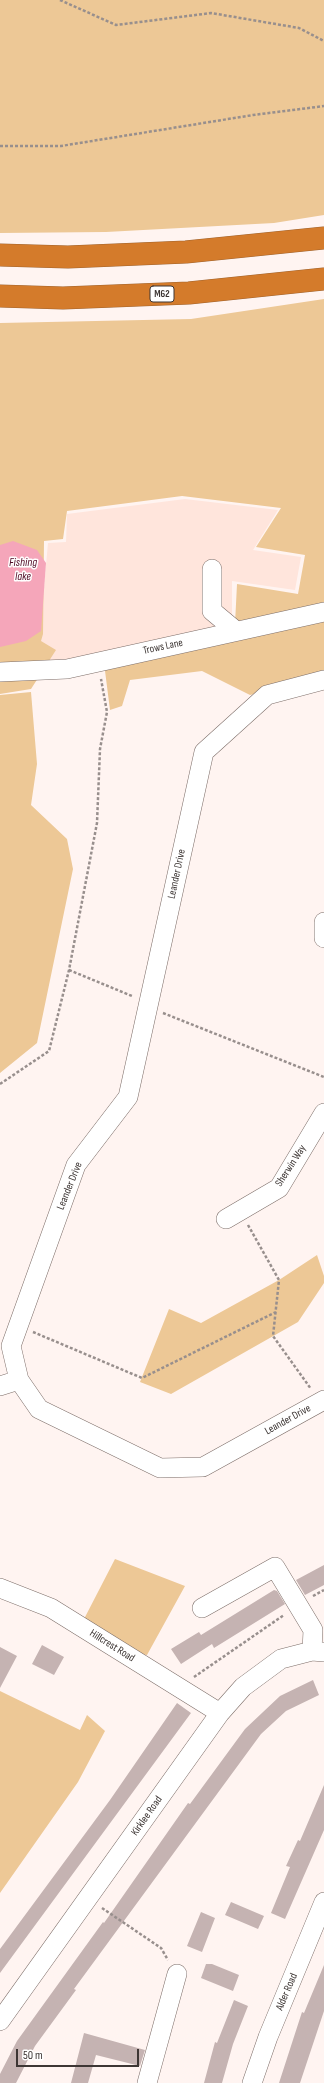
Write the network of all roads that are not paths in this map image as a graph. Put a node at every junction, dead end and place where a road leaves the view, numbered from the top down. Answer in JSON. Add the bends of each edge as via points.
{"nodes":[{"id":1,"x":324,"y":238,"type":"edge"},
{"id":2,"x":0,"y":255,"type":"edge"},
{"id":3,"x":324,"y":279,"type":"edge"},
{"id":4,"x":0,"y":296,"type":"edge"},
{"id":5,"x":212,"y":569,"type":"dead end"},
{"id":6,"x":324,"y":612,"type":"edge"},
{"id":7,"x":236,"y":631,"type":"junction"},
{"id":8,"x":0,"y":672,"type":"edge"},
{"id":9,"x":324,"y":680,"type":"edge"},
{"id":10,"x":324,"y":922,"type":"edge"},
{"id":11,"x":324,"y":938,"type":"edge"},
{"id":12,"x":324,"y":1113,"type":"edge"},
{"id":13,"x":233,"y":1215,"type":"road end"},
{"id":14,"x":19,"y":1380,"type":"junction"},
{"id":15,"x":0,"y":1386,"type":"edge"},
{"id":16,"x":322,"y":1401,"type":"edge"},
{"id":17,"x":0,"y":1588,"type":"edge"},
{"id":18,"x":202,"y":1608,"type":"dead end"},
{"id":19,"x":318,"y":1651,"type":"edge"},
{"id":20,"x":220,"y":1713,"type":"junction"},
{"id":21,"x":324,"y":1902,"type":"edge"},
{"id":22,"x":177,"y":1974,"type":"road end"},
{"id":23,"x":0,"y":2021,"type":"edge"},
{"id":24,"x":147,"y":2083,"type":"edge"},
{"id":25,"x":252,"y":2083,"type":"edge"}],
"edges":[{"from":1,"to":2,"type":"highway","via":[[186,252],[68,257]]},
{"from":3,"to":4,"type":"highway","number":"M62","via":[[189,293],[63,298]]},
{"from":5,"to":7,"type":"street","via":[[212,611]]},
{"from":6,"to":7,"type":"street","name":"Trows Lane"},
{"from":7,"to":8,"type":"street","name":"Trows Lane","via":[[66,668]]},
{"from":9,"to":14,"type":"street","name":"Leander Drive","via":[[267,695],[204,752],[128,1097],[76,1165],[11,1346]]},
{"from":10,"to":11,"type":"street"},
{"from":12,"to":13,"type":"street","name":"Sherwin Way","via":[[279,1188]]},
{"from":14,"to":15,"type":"street"},
{"from":14,"to":16,"type":"street","name":"Leander Drive","via":[[39,1409],[160,1468],[202,1467]]},
{"from":17,"to":20,"type":"street","name":"Hillcrest Road","via":[[51,1608]]},
{"from":18,"to":19,"type":"street","via":[[275,1567],[313,1630]]},
{"from":19,"to":20,"type":"street","name":"Kirklee Road","via":[[281,1659],[243,1687]]},
{"from":20,"to":23,"type":"street","name":"Kirklee Road"},
{"from":21,"to":25,"type":"street","name":"Alder Road","via":[[268,2037]]},
{"from":22,"to":24,"type":"street"}]}
